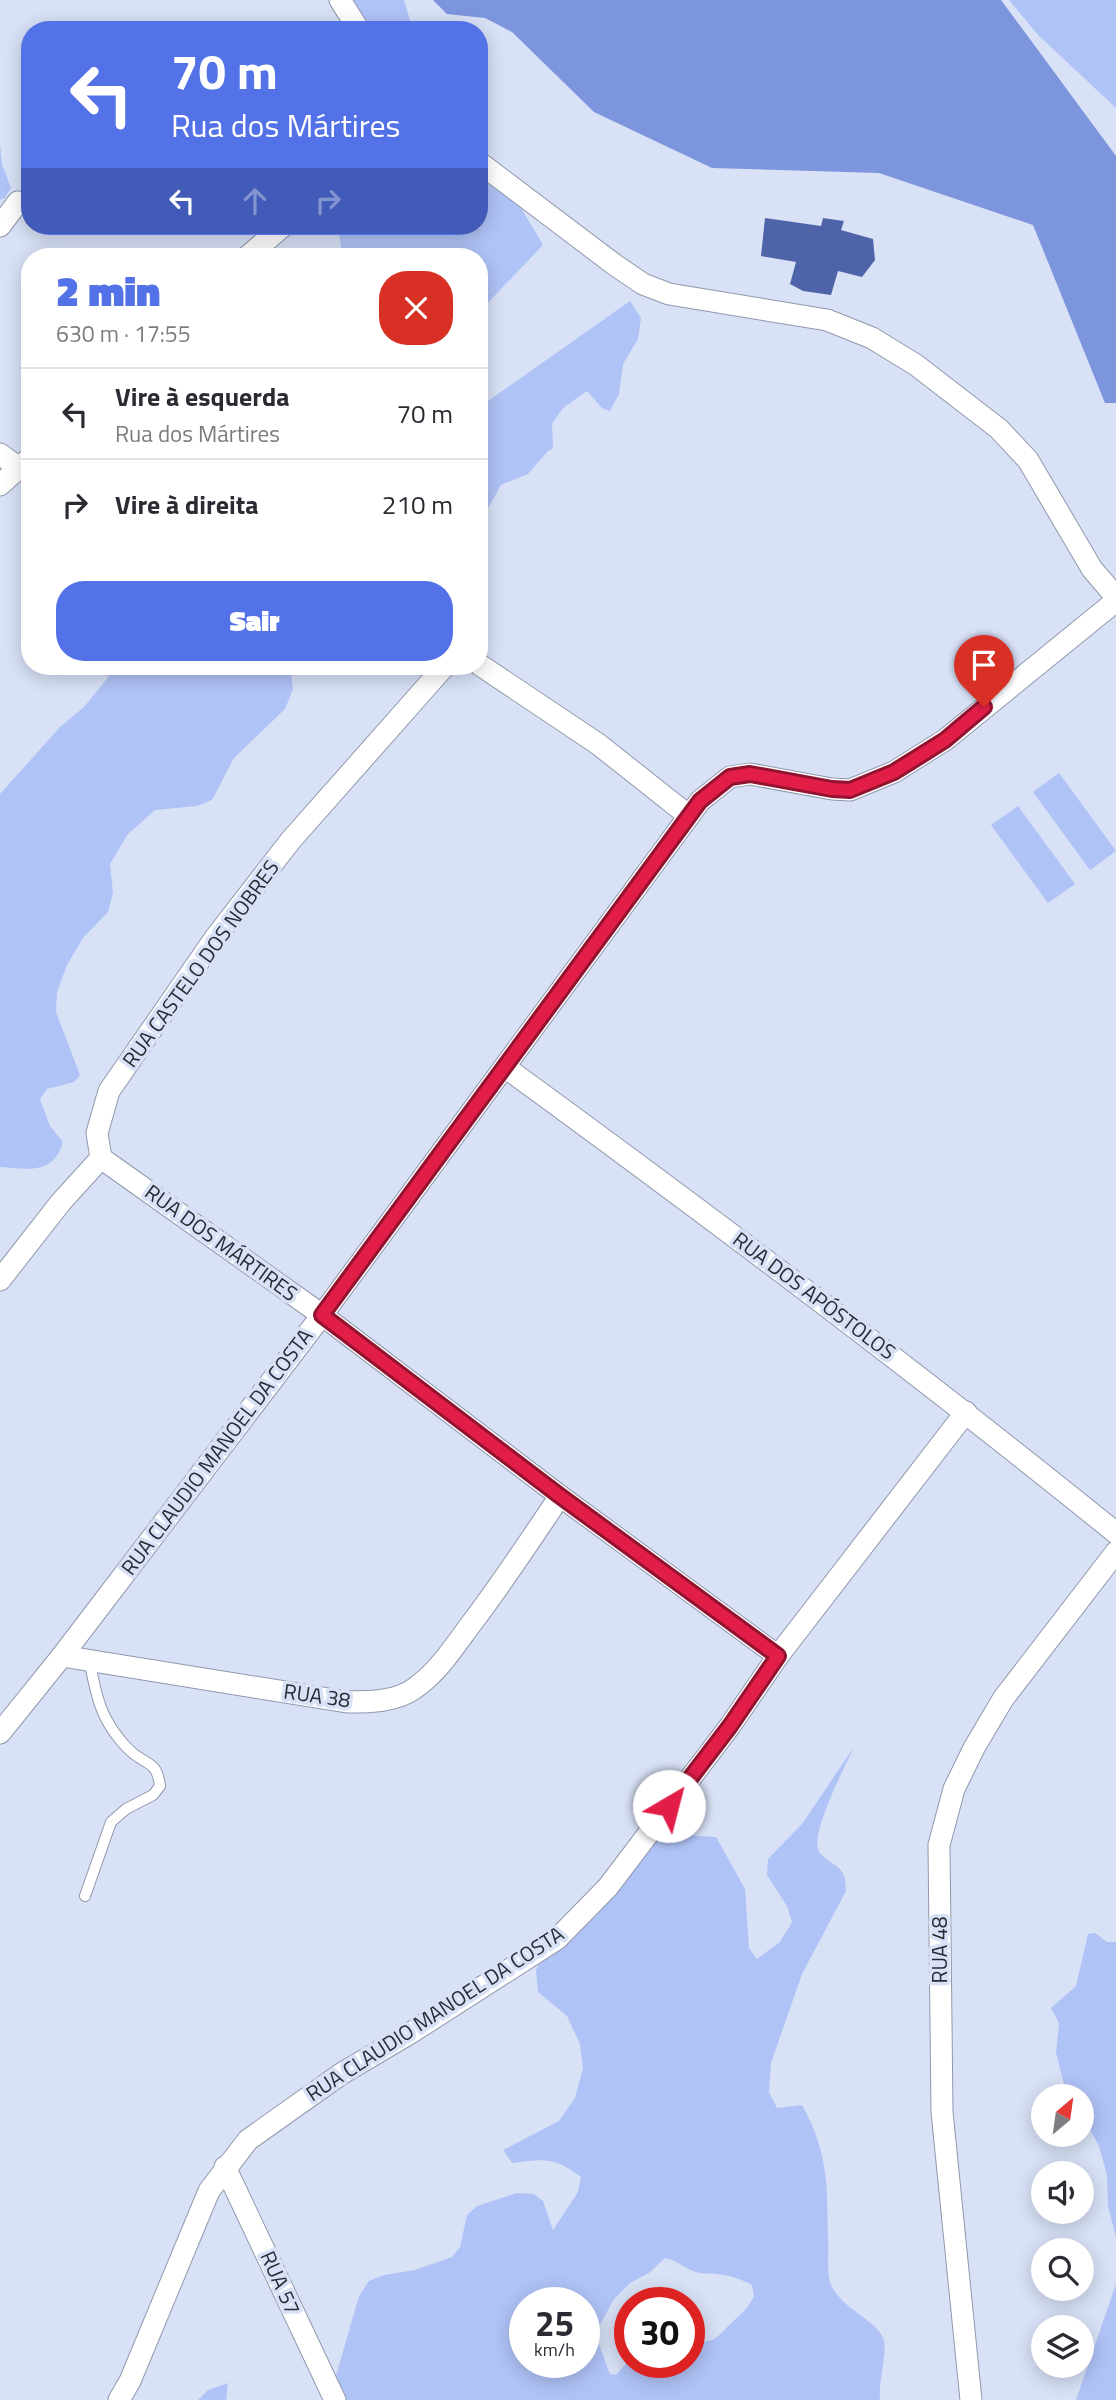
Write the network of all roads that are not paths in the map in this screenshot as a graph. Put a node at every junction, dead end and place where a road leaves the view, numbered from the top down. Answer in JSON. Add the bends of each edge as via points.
{"nodes":[{"id":1,"x":340,"y":0,"type":"edge"},
{"id":2,"x":353,"y":21,"type":"edge"},
{"id":3,"x":488,"y":169,"type":"edge"},
{"id":4,"x":18,"y":202,"type":"dead end"},
{"id":5,"x":0,"y":226,"type":"edge"},
{"id":6,"x":272,"y":235,"type":"edge"},
{"id":7,"x":257,"y":248,"type":"edge"},
{"id":8,"x":0,"y":454,"type":"edge"},
{"id":9,"x":21,"y":462,"type":"edge"},
{"id":10,"x":21,"y":466,"type":"edge"},
{"id":11,"x":0,"y":485,"type":"edge"},
{"id":12,"x":1116,"y":599,"type":"edge"},
{"id":13,"x":488,"y":670,"type":"edge"},
{"id":14,"x":437,"y":675,"type":"edge"},
{"id":15,"x":689,"y":816,"type":"junction"},
{"id":16,"x":505,"y":1067,"type":"junction"},
{"id":17,"x":101,"y":1158,"type":"junction"},
{"id":18,"x":0,"y":1280,"type":"edge"},
{"id":19,"x":322,"y":1315,"type":"junction"},
{"id":20,"x":965,"y":1412,"type":"junction"},
{"id":21,"x":560,"y":1496,"type":"junction"},
{"id":22,"x":1116,"y":1533,"type":"edge"},
{"id":23,"x":1116,"y":1552,"type":"edge"},
{"id":24,"x":62,"y":1656,"type":"junction"},
{"id":25,"x":778,"y":1656,"type":"junction"},
{"id":26,"x":89,"y":1660,"type":"junction"},
{"id":27,"x":0,"y":1733,"type":"edge"},
{"id":28,"x":86,"y":1896,"type":"dead end"},
{"id":29,"x":225,"y":2167,"type":"junction"},
{"id":30,"x":119,"y":2400,"type":"edge"},
{"id":31,"x":335,"y":2400,"type":"edge"},
{"id":32,"x":971,"y":2400,"type":"edge"}],
"edges":[{"from":1,"to":2,"type":"street"},
{"from":3,"to":12,"type":"street","via":[[643,284],[669,294],[827,320],[872,338],[916,365],[999,429],[1028,460],[1092,569]]},
{"from":4,"to":5,"type":"street"},
{"from":6,"to":7,"type":"street"},
{"from":8,"to":9,"type":"street"},
{"from":10,"to":11,"type":"street"},
{"from":12,"to":15,"type":"street","name":"RUA CLAUDIO MANOEL DA COSTA","via":[[945,740],[894,772],[850,790],[750,774],[730,777]]},
{"from":13,"to":15,"type":"street","via":[[598,744]]},
{"from":14,"to":17,"type":"street","name":"RUA CASTELO DOS NOBRES","via":[[291,840],[215,938],[109,1091],[97,1133]]},
{"from":15,"to":16,"type":"street","name":"RUA CLAUDIO MANOEL DA COSTA"},
{"from":16,"to":19,"type":"street","name":"RUA CLAUDIO MANOEL DA COSTA"},
{"from":16,"to":20,"type":"street","name":"RUA DOS APÓSTOLOS"},
{"from":17,"to":18,"type":"street"},
{"from":17,"to":19,"type":"street","name":"RUA DOS MÁRTIRES"},
{"from":19,"to":21,"type":"street","name":"RUA DOS MÁRTIRES"},
{"from":19,"to":24,"type":"street","name":"RUA CLAUDIO MANOEL DA COSTA"},
{"from":20,"to":22,"type":"street","name":"RUA DOS APÓSTOLOS"},
{"from":20,"to":25,"type":"street","name":"RUA CLAUDIO MANOEL DA COSTA"},
{"from":21,"to":25,"type":"street","name":"RUA DOS MÁRTIRES"},
{"from":21,"to":26,"type":"street","name":"RUA 38","via":[[441,1665],[413,1690],[396,1696],[347,1702]]},
{"from":23,"to":32,"type":"street","name":"RUA 48","via":[[998,1707],[954,1789],[939,1845],[942,2112]]},
{"from":24,"to":26,"type":"street","name":"RUA 38"},
{"from":24,"to":27,"type":"street","name":"RUA CLAUDIO MANOEL DA COSTA"},
{"from":25,"to":29,"type":"street","name":"RUA CLAUDIO MANOEL DA COSTA","via":[[608,1887],[557,1939],[341,2074],[248,2140]]},
{"from":26,"to":28,"type":"lane","via":[[109,1724],[132,1753],[153,1765],[160,1786],[111,1822]]},
{"from":29,"to":30,"type":"street","name":"RUA CLAUDIO MANOEL DA COSTA","via":[[209,2191]]},
{"from":29,"to":31,"type":"street","name":"RUA 57"}]}
